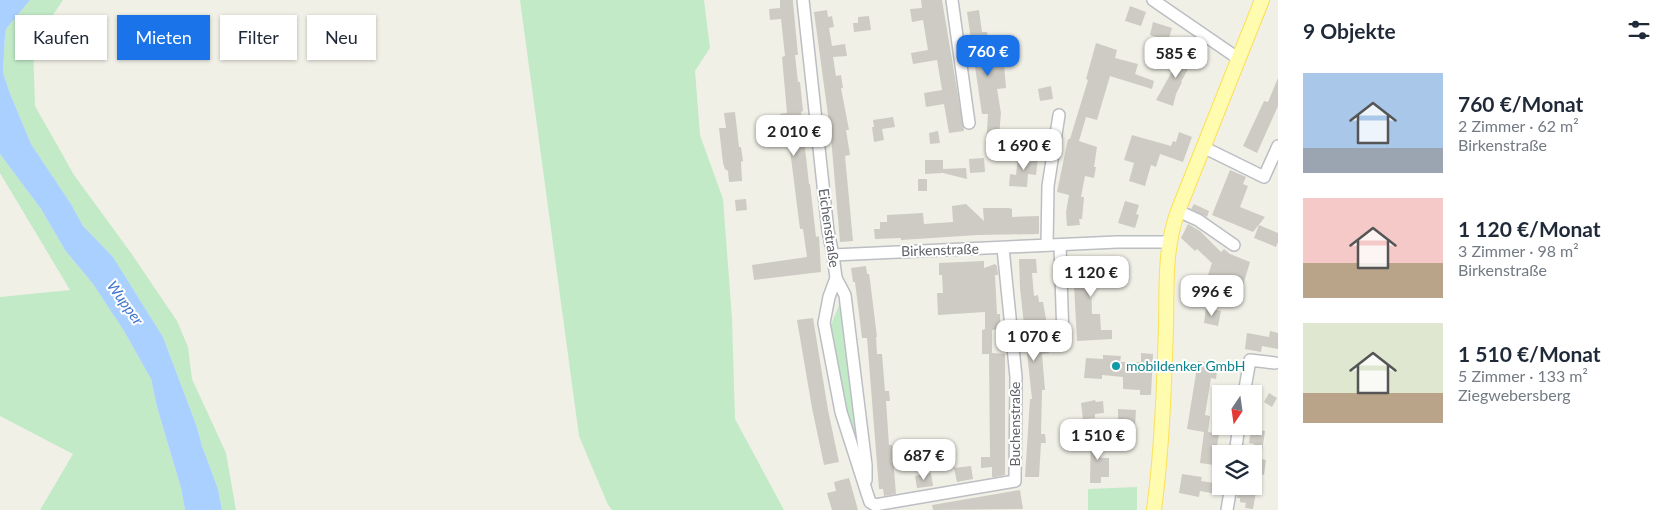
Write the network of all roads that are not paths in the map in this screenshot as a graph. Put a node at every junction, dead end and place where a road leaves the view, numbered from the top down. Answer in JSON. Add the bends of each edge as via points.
{"nodes":[{"id":1,"x":802,"y":0,"type":"edge"},
{"id":2,"x":952,"y":0,"type":"edge"},
{"id":3,"x":1153,"y":0,"type":"edge"},
{"id":4,"x":1262,"y":0,"type":"edge"},
{"id":5,"x":1238,"y":59,"type":"junction"},
{"id":6,"x":1059,"y":114,"type":"dead end"},
{"id":7,"x":969,"y":123,"type":"dead end"},
{"id":8,"x":1278,"y":146,"type":"edge"},
{"id":9,"x":1203,"y":147,"type":"junction"},
{"id":10,"x":1178,"y":211,"type":"junction"},
{"id":11,"x":1168,"y":242,"type":"junction"},
{"id":12,"x":1047,"y":245,"type":"junction"},
{"id":13,"x":1060,"y":245,"type":"junction"},
{"id":14,"x":1234,"y":245,"type":"dead end"},
{"id":15,"x":1003,"y":248,"type":"junction"},
{"id":16,"x":834,"y":255,"type":"junction"},
{"id":17,"x":836,"y":278,"type":"junction"},
{"id":18,"x":1063,"y":338,"type":"dead end"},
{"id":19,"x":1275,"y":363,"type":"dead end"},
{"id":20,"x":1246,"y":385,"type":"edge"},
{"id":21,"x":866,"y":490,"type":"junction"},
{"id":22,"x":1229,"y":495,"type":"edge"},
{"id":23,"x":875,"y":505,"type":"joint"},
{"id":24,"x":1154,"y":510,"type":"edge"},
{"id":25,"x":1227,"y":510,"type":"edge"}],
"edges":[{"from":1,"to":16,"type":"street","name":"Eichenstraße","via":[[827,222]]},
{"from":2,"to":7,"type":"street"},
{"from":3,"to":5,"type":"street"},
{"from":4,"to":5,"type":"main road"},
{"from":5,"to":9,"type":"main road"},
{"from":6,"to":12,"type":"street","via":[[1048,186]]},
{"from":8,"to":9,"type":"street","via":[[1264,177]]},
{"from":9,"to":10,"type":"main road"},
{"from":10,"to":11,"type":"main road"},
{"from":10,"to":14,"type":"street","via":[[1198,220]]},
{"from":11,"to":13,"type":"street","name":"Birkenstraße"},
{"from":11,"to":24,"type":"main road","via":[[1162,415]]},
{"from":12,"to":13,"type":"street","name":"Birkenstraße"},
{"from":12,"to":15,"type":"street","name":"Birkenstraße"},
{"from":13,"to":18,"type":"street"},
{"from":15,"to":16,"type":"street","name":"Birkenstraße"},
{"from":15,"to":23,"type":"street","name":"Buchenstraße","via":[[1016,377],[1015,481]]},
{"from":16,"to":17,"type":"street","name":"Eichenstraße"},
{"from":17,"to":21,"type":"street","name":"Eichenstraße","via":[[845,294],[866,465]]},
{"from":17,"to":21,"type":"street","name":"Eichenstraße","via":[[824,322],[841,412]]},
{"from":19,"to":20,"type":"street","via":[[1250,360]]},
{"from":21,"to":23,"type":"street","name":"Eichenstraße","via":[[870,502]]},
{"from":22,"to":25,"type":"street"}]}
